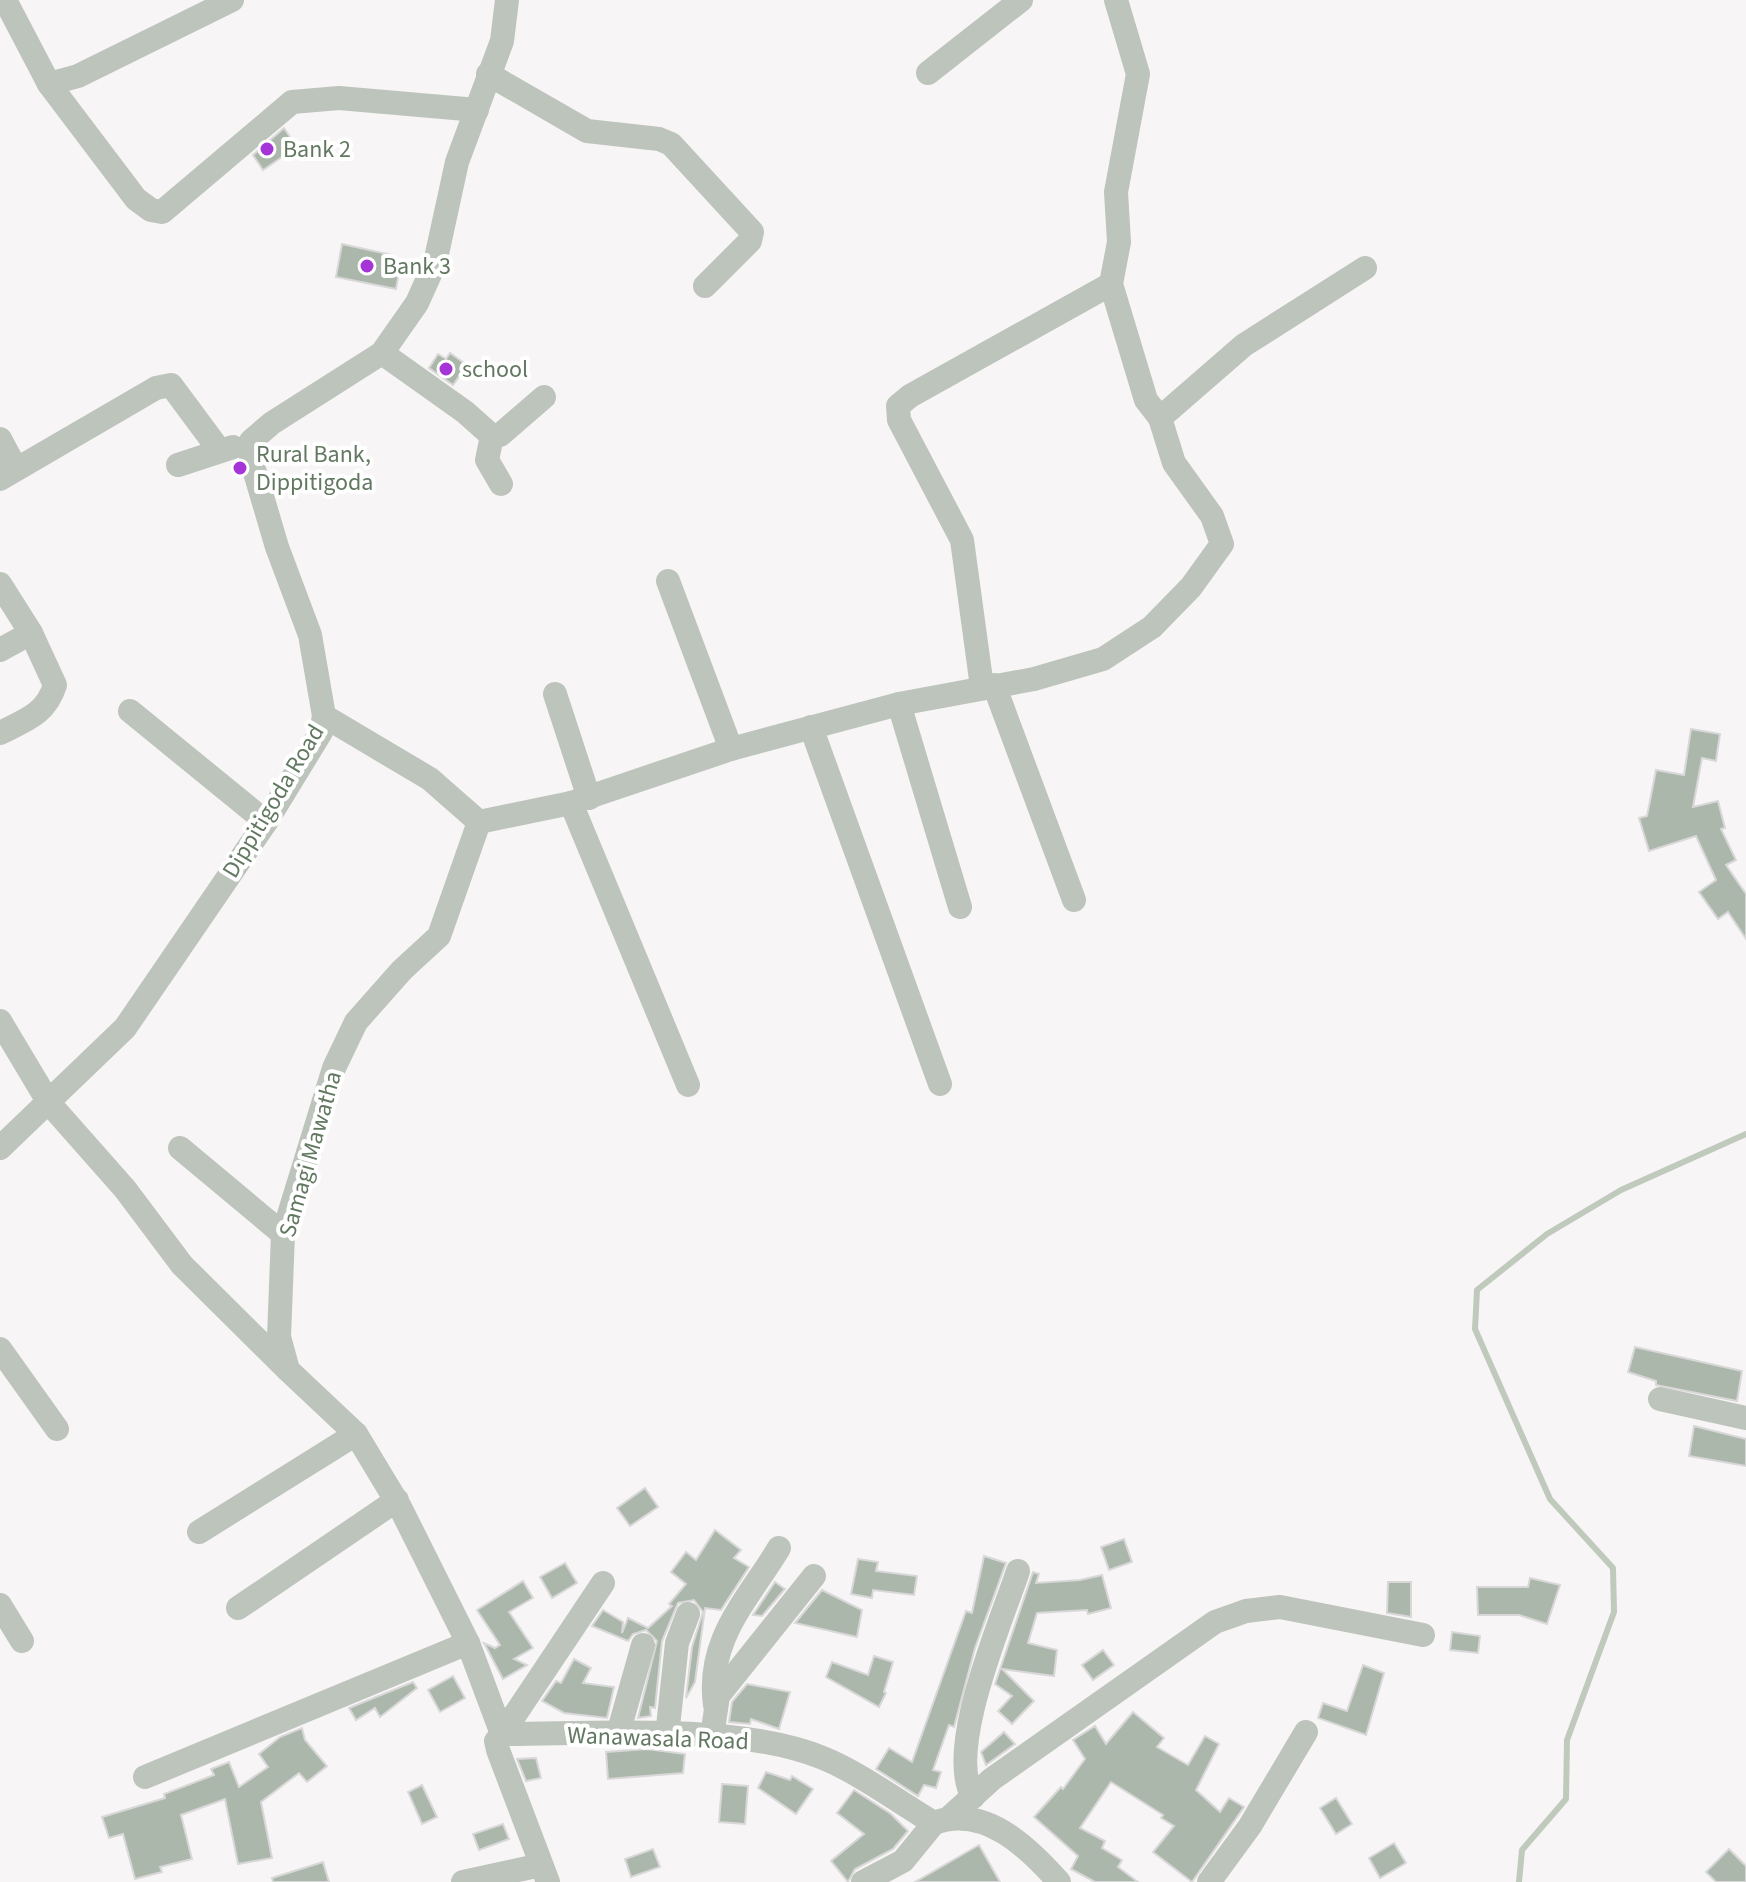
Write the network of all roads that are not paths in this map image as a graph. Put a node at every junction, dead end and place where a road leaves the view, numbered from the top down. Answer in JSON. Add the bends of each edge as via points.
{"nodes":[{"id":1,"x":5,"y":0,"type":"edge"},
{"id":2,"x":232,"y":0,"type":"edge"},
{"id":3,"x":507,"y":0,"type":"edge"},
{"id":4,"x":1021,"y":0,"type":"edge"},
{"id":5,"x":1116,"y":0,"type":"edge"},
{"id":6,"x":928,"y":73,"type":"dead end"},
{"id":7,"x":488,"y":74,"type":"junction"},
{"id":8,"x":49,"y":84,"type":"junction"},
{"id":9,"x":477,"y":110,"type":"junction"},
{"id":10,"x":1365,"y":268,"type":"dead end"},
{"id":11,"x":1111,"y":284,"type":"junction"},
{"id":12,"x":705,"y":286,"type":"dead end"},
{"id":13,"x":382,"y":353,"type":"junction"},
{"id":14,"x":544,"y":397,"type":"dead end"},
{"id":15,"x":1160,"y":418,"type":"junction"},
{"id":16,"x":492,"y":436,"type":"junction"},
{"id":17,"x":252,"y":437,"type":"junction"},
{"id":18,"x":0,"y":439,"type":"edge"},
{"id":19,"x":220,"y":451,"type":"junction"},
{"id":20,"x":178,"y":465,"type":"dead end"},
{"id":21,"x":8,"y":474,"type":"edge"},
{"id":22,"x":501,"y":484,"type":"dead end"},
{"id":23,"x":668,"y":581,"type":"dead end"},
{"id":24,"x":0,"y":584,"type":"edge"},
{"id":25,"x":31,"y":633,"type":"junction"},
{"id":26,"x":0,"y":650,"type":"edge"},
{"id":27,"x":988,"y":686,"type":"junction"},
{"id":28,"x":555,"y":694,"type":"dead end"},
{"id":29,"x":899,"y":704,"type":"junction"},
{"id":30,"x":130,"y":711,"type":"dead end"},
{"id":31,"x":324,"y":716,"type":"junction"},
{"id":32,"x":811,"y":727,"type":"junction"},
{"id":33,"x":0,"y":733,"type":"edge"},
{"id":34,"x":731,"y":749,"type":"junction"},
{"id":35,"x":580,"y":801,"type":"junction"},
{"id":36,"x":266,"y":822,"type":"junction"},
{"id":37,"x":479,"y":822,"type":"junction"},
{"id":38,"x":1074,"y":900,"type":"dead end"},
{"id":39,"x":960,"y":907,"type":"dead end"},
{"id":40,"x":0,"y":1021,"type":"edge"},
{"id":41,"x":940,"y":1084,"type":"dead end"},
{"id":42,"x":688,"y":1085,"type":"dead end"},
{"id":43,"x":49,"y":1103,"type":"junction"},
{"id":44,"x":0,"y":1148,"type":"edge"},
{"id":45,"x":180,"y":1148,"type":"dead end"},
{"id":46,"x":283,"y":1234,"type":"junction"},
{"id":47,"x":0,"y":1349,"type":"edge"},
{"id":48,"x":288,"y":1370,"type":"junction"},
{"id":49,"x":1660,"y":1399,"type":"dead end"},
{"id":50,"x":1746,"y":1418,"type":"edge"},
{"id":51,"x":57,"y":1429,"type":"dead end"},
{"id":52,"x":356,"y":1434,"type":"junction"},
{"id":53,"x":397,"y":1500,"type":"junction"},
{"id":54,"x":199,"y":1532,"type":"dead end"},
{"id":55,"x":779,"y":1548,"type":"dead end"},
{"id":56,"x":1018,"y":1571,"type":"dead end"},
{"id":57,"x":814,"y":1576,"type":"dead end"},
{"id":58,"x":603,"y":1583,"type":"dead end"},
{"id":59,"x":0,"y":1605,"type":"edge"},
{"id":60,"x":238,"y":1608,"type":"dead end"},
{"id":61,"x":688,"y":1614,"type":"dead end"},
{"id":62,"x":1423,"y":1635,"type":"dead end"},
{"id":63,"x":22,"y":1641,"type":"dead end"},
{"id":64,"x":468,"y":1643,"type":"junction"},
{"id":65,"x":643,"y":1645,"type":"dead end"},
{"id":66,"x":715,"y":1705,"type":"junction"},
{"id":67,"x":1306,"y":1732,"type":"dead end"},
{"id":68,"x":502,"y":1734,"type":"junction"},
{"id":69,"x":618,"y":1734,"type":"junction"},
{"id":70,"x":667,"y":1736,"type":"junction"},
{"id":71,"x":712,"y":1736,"type":"junction"},
{"id":72,"x":145,"y":1777,"type":"dead end"},
{"id":73,"x":973,"y":1797,"type":"junction"},
{"id":74,"x":942,"y":1820,"type":"junction"},
{"id":75,"x":545,"y":1874,"type":"edge"},
{"id":76,"x":463,"y":1882,"type":"edge"},
{"id":77,"x":863,"y":1882,"type":"edge"},
{"id":78,"x":1059,"y":1882,"type":"edge"},
{"id":79,"x":1209,"y":1882,"type":"edge"}],
"edges":[{"from":1,"to":8,"type":"street"},
{"from":2,"to":8,"type":"street","via":[[78,76]]},
{"from":3,"to":7,"type":"street","via":[[502,41]]},
{"from":4,"to":6,"type":"street"},
{"from":5,"to":11,"type":"street","via":[[1138,74],[1116,192],[1119,242]]},
{"from":7,"to":9,"type":"street"},
{"from":7,"to":12,"type":"street","via":[[587,131],[671,144],[752,232],[750,241]]},
{"from":8,"to":9,"type":"street","via":[[136,199],[162,212],[292,102],[339,98]]},
{"from":9,"to":13,"type":"street","via":[[457,162],[435,263],[417,303]]},
{"from":10,"to":15,"type":"street","via":[[1244,345]]},
{"from":11,"to":15,"type":"street","via":[[1146,400]]},
{"from":11,"to":27,"type":"street","via":[[898,406],[899,420],[962,540]]},
{"from":13,"to":16,"type":"street"},
{"from":13,"to":17,"type":"street"},
{"from":14,"to":16,"type":"street"},
{"from":15,"to":27,"type":"street","via":[[1174,463],[1212,516],[1222,544],[1191,587],[1152,627],[1103,659]]},
{"from":16,"to":22,"type":"street","via":[[487,460]]},
{"from":17,"to":19,"type":"street"},
{"from":17,"to":31,"type":"street","name":"Dippitigoda Road","via":[[256,478],[310,635]]},
{"from":18,"to":21,"type":"street"},
{"from":19,"to":20,"type":"street"},
{"from":19,"to":21,"type":"street","via":[[171,385],[156,388]]},
{"from":23,"to":34,"type":"street"},
{"from":24,"to":25,"type":"street"},
{"from":25,"to":26,"type":"street"},
{"from":25,"to":33,"type":"street","via":[[55,685],[38,715]]},
{"from":27,"to":29,"type":"street"},
{"from":27,"to":38,"type":"street"},
{"from":28,"to":35,"type":"street"},
{"from":29,"to":32,"type":"street"},
{"from":29,"to":39,"type":"street"},
{"from":30,"to":36,"type":"street"},
{"from":31,"to":36,"type":"street","name":"Dippitigoda Road","via":[[321,732]]},
{"from":31,"to":37,"type":"street","via":[[430,779]]},
{"from":32,"to":34,"type":"street"},
{"from":32,"to":41,"type":"street"},
{"from":34,"to":35,"type":"street"},
{"from":35,"to":37,"type":"street"},
{"from":35,"to":42,"type":"street"},
{"from":36,"to":43,"type":"street","name":"Dippitigoda Road","via":[[125,1028]]},
{"from":37,"to":46,"type":"street","name":"Samagi Mawatha","via":[[439,936],[356,1022],[334,1068]]},
{"from":40,"to":43,"type":"street"},
{"from":43,"to":44,"type":"street","name":"Dippitigoda Road"},
{"from":43,"to":48,"type":"street","via":[[125,1189],[182,1265]]},
{"from":45,"to":46,"type":"street"},
{"from":46,"to":48,"type":"street","name":"Samagi Mawatha","via":[[279,1337]]},
{"from":47,"to":51,"type":"street"},
{"from":48,"to":52,"type":"street"},
{"from":49,"to":50,"type":"street"},
{"from":52,"to":53,"type":"street"},
{"from":52,"to":54,"type":"street"},
{"from":53,"to":60,"type":"street"},
{"from":53,"to":64,"type":"street"},
{"from":55,"to":66,"type":"street","via":[[721,1636],[711,1676]]},
{"from":56,"to":73,"type":"street","via":[[966,1734],[963,1768]]},
{"from":57,"to":66,"type":"street"},
{"from":58,"to":68,"type":"street"},
{"from":59,"to":63,"type":"street"},
{"from":61,"to":70,"type":"street","via":[[677,1643]]},
{"from":62,"to":73,"type":"street","via":[[1280,1607],[1215,1622]]},
{"from":64,"to":68,"type":"street"},
{"from":64,"to":72,"type":"street"},
{"from":65,"to":69,"type":"street"},
{"from":66,"to":71,"type":"street"},
{"from":67,"to":79,"type":"street","via":[[1250,1826]]},
{"from":68,"to":69,"type":"street","name":"Wanawasala Road"},
{"from":68,"to":75,"type":"street","via":[[496,1741],[498,1750]]},
{"from":69,"to":70,"type":"street","name":"Wanawasala Road"},
{"from":70,"to":71,"type":"street","name":"Wanawasala Road"},
{"from":71,"to":74,"type":"street","name":"Wanawasala Road","via":[[750,1739],[824,1758]]},
{"from":73,"to":74,"type":"street"},
{"from":74,"to":77,"type":"street","via":[[903,1861]]},
{"from":74,"to":78,"type":"street","name":"Wanawasala Road","via":[[982,1822],[1026,1845]]},
{"from":75,"to":76,"type":"street"}]}
